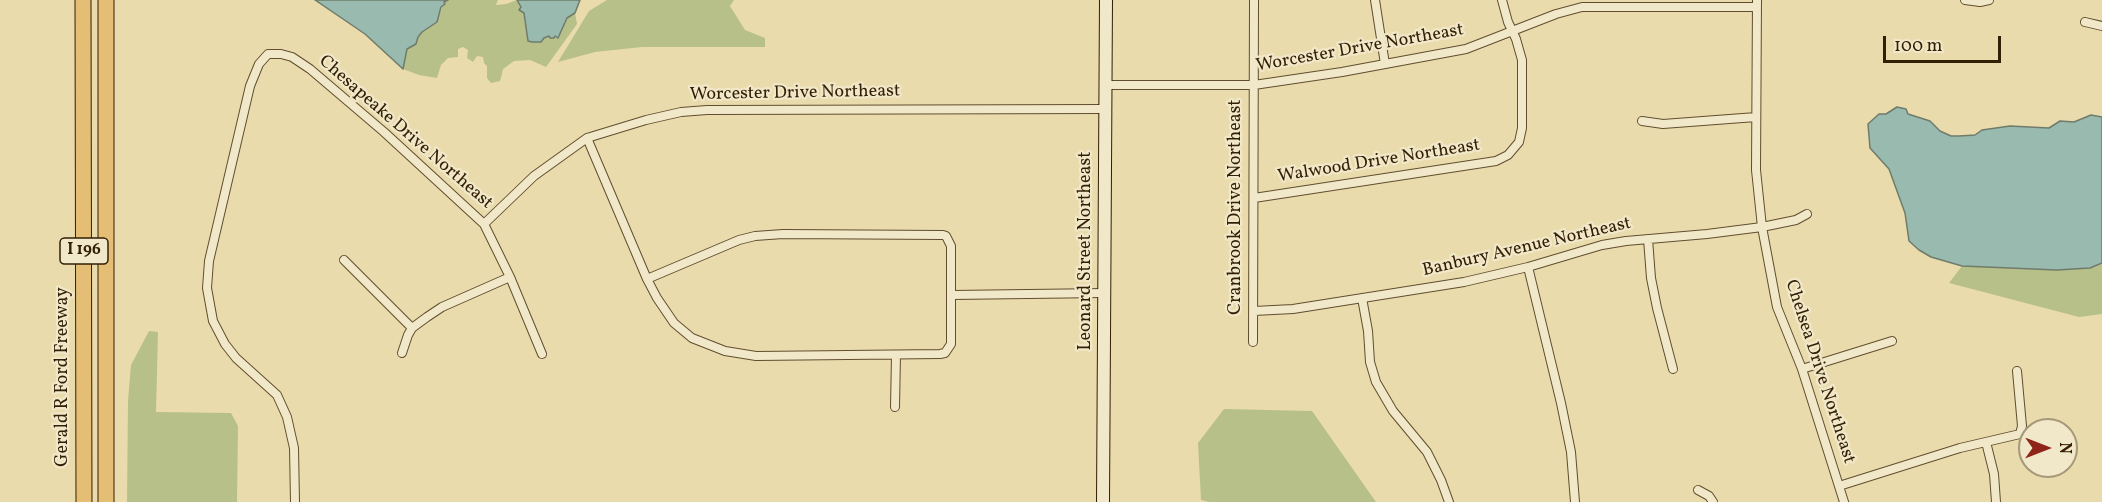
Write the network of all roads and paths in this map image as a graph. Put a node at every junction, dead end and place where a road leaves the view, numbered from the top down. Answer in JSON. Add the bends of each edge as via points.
{"nodes":[{"id":1,"x":83,"y":0,"type":"edge"},
{"id":2,"x":106,"y":0,"type":"edge"},
{"id":3,"x":1106,"y":0,"type":"edge"},
{"id":4,"x":1254,"y":0,"type":"edge"},
{"id":5,"x":1376,"y":0,"type":"edge"},
{"id":6,"x":1502,"y":0,"type":"edge"},
{"id":7,"x":1965,"y":0,"type":"edge"},
{"id":8,"x":1989,"y":0,"type":"edge"},
{"id":9,"x":1608,"y":3,"type":"edge"},
{"id":10,"x":1757,"y":4,"type":"edge"},
{"id":11,"x":2085,"y":22,"type":"dead end"},
{"id":12,"x":2102,"y":26,"type":"edge"},
{"id":13,"x":1512,"y":31,"type":"junction"},
{"id":14,"x":1385,"y":64,"type":"junction"},
{"id":15,"x":1105,"y":85,"type":"junction"},
{"id":16,"x":1254,"y":85,"type":"junction"},
{"id":17,"x":1105,"y":109,"type":"junction"},
{"id":18,"x":1756,"y":117,"type":"junction"},
{"id":19,"x":1642,"y":122,"type":"dead end"},
{"id":20,"x":587,"y":138,"type":"junction"},
{"id":21,"x":1254,"y":198,"type":"junction"},
{"id":22,"x":1807,"y":214,"type":"dead end"},
{"id":23,"x":484,"y":224,"type":"junction"},
{"id":24,"x":1762,"y":227,"type":"junction"},
{"id":25,"x":1648,"y":239,"type":"junction"},
{"id":26,"x":344,"y":260,"type":"dead end"},
{"id":27,"x":1528,"y":267,"type":"junction"},
{"id":28,"x":510,"y":277,"type":"junction"},
{"id":29,"x":647,"y":279,"type":"junction"},
{"id":30,"x":1104,"y":293,"type":"junction"},
{"id":31,"x":952,"y":295,"type":"junction"},
{"id":32,"x":1362,"y":298,"type":"junction"},
{"id":33,"x":1254,"y":311,"type":"junction"},
{"id":34,"x":412,"y":328,"type":"junction"},
{"id":35,"x":1892,"y":341,"type":"dead end"},
{"id":36,"x":1253,"y":342,"type":"dead end"},
{"id":37,"x":402,"y":353,"type":"dead end"},
{"id":38,"x":542,"y":354,"type":"dead end"},
{"id":39,"x":896,"y":355,"type":"junction"},
{"id":40,"x":1673,"y":369,"type":"dead end"},
{"id":41,"x":1802,"y":369,"type":"junction"},
{"id":42,"x":2017,"y":371,"type":"dead end"},
{"id":43,"x":895,"y":407,"type":"dead end"},
{"id":44,"x":1986,"y":442,"type":"junction"},
{"id":45,"x":1839,"y":486,"type":"junction"},
{"id":46,"x":1698,"y":490,"type":"dead end"},
{"id":47,"x":84,"y":502,"type":"edge"},
{"id":48,"x":106,"y":502,"type":"edge"},
{"id":49,"x":295,"y":502,"type":"edge"},
{"id":50,"x":1104,"y":502,"type":"edge"},
{"id":51,"x":1449,"y":502,"type":"edge"},
{"id":52,"x":1575,"y":502,"type":"edge"},
{"id":53,"x":1713,"y":502,"type":"edge"},
{"id":54,"x":1844,"y":502,"type":"edge"},
{"id":55,"x":1996,"y":502,"type":"edge"}],
"edges":[{"from":1,"to":47,"type":"highway","name":"Gerald R Ford Freeway","number":"I 196"},
{"from":2,"to":48,"type":"highway","number":"I 196"},
{"from":3,"to":15,"type":"main road","name":"Leonard Street Northeast"},
{"from":4,"to":16,"type":"street","name":"Cranbrook Drive Northeast"},
{"from":5,"to":14,"type":"street"},
{"from":6,"to":13,"type":"street"},
{"from":7,"to":8,"type":"street"},
{"from":9,"to":10,"type":"street","name":"Worcester Drive Northeast"},
{"from":9,"to":13,"type":"street","name":"Worcester Drive Northeast","via":[[1568,10]]},
{"from":10,"to":18,"type":"street","name":"Chelsea Drive Northeast"},
{"from":11,"to":12,"type":"street"},
{"from":13,"to":14,"type":"street","name":"Worcester Drive Northeast","via":[[1447,54]]},
{"from":13,"to":21,"type":"street","name":"Walwood Drive Northeast","via":[[1522,60],[1522,128],[1519,142],[1508,155],[1496,161]]},
{"from":14,"to":16,"type":"street","name":"Worcester Drive Northeast"},
{"from":15,"to":16,"type":"street","name":"Worcester Drive Northeast"},
{"from":15,"to":17,"type":"main road","name":"Leonard Street Northeast"},
{"from":16,"to":21,"type":"street","name":"Cranbrook Drive Northeast"},
{"from":17,"to":20,"type":"street","name":"Worcester Drive Northeast","via":[[707,110],[646,120]]},
{"from":17,"to":30,"type":"main road","name":"Leonard Street Northeast"},
{"from":18,"to":19,"type":"street"},
{"from":18,"to":24,"type":"street","name":"Chelsea Drive Northeast"},
{"from":20,"to":23,"type":"street","name":"Worcester Drive Northeast","via":[[534,176]]},
{"from":20,"to":29,"type":"street"},
{"from":21,"to":33,"type":"street","name":"Cranbrook Drive Northeast"},
{"from":22,"to":24,"type":"street","name":"Banbury Avenue Northeast"},
{"from":23,"to":28,"type":"street","name":"Chesapeake Drive Northeast"},
{"from":23,"to":49,"type":"street","name":"Chesapeake Drive Northeast","via":[[384,132],[292,57],[268,54],[259,64],[250,86],[209,261],[208,300],[225,344],[277,395],[287,417],[294,448]]},
{"from":24,"to":25,"type":"street","name":"Banbury Avenue Northeast"},
{"from":24,"to":41,"type":"street","name":"Chelsea Drive Northeast","via":[[1777,307]]},
{"from":25,"to":27,"type":"street","name":"Banbury Avenue Northeast","via":[[1602,245]]},
{"from":25,"to":40,"type":"street","via":[[1651,279]]},
{"from":26,"to":34,"type":"street"},
{"from":27,"to":32,"type":"street","name":"Banbury Avenue Northeast"},
{"from":27,"to":52,"type":"street","via":[[1562,404]]},
{"from":28,"to":34,"type":"street","via":[[442,307]]},
{"from":28,"to":38,"type":"street","name":"Chesapeake Drive Northeast"},
{"from":29,"to":31,"type":"street","via":[[755,236],[943,235],[951,246]]},
{"from":29,"to":39,"type":"street","via":[[674,323],[703,344],[725,351],[756,356]]},
{"from":30,"to":31,"type":"street"},
{"from":30,"to":50,"type":"main road","name":"Leonard Street Northeast"},
{"from":31,"to":39,"type":"street","via":[[951,344],[945,353]]},
{"from":32,"to":33,"type":"street","name":"Banbury Avenue Northeast"},
{"from":32,"to":51,"type":"street","via":[[1376,382],[1393,411],[1427,452]]},
{"from":33,"to":36,"type":"street","name":"Cranbrook Drive Northeast"},
{"from":34,"to":37,"type":"street"},
{"from":35,"to":41,"type":"street"},
{"from":39,"to":43,"type":"street"},
{"from":41,"to":45,"type":"street","name":"Chelsea Drive Northeast"},
{"from":42,"to":44,"type":"street","via":[[2022,432]]},
{"from":44,"to":45,"type":"street"},
{"from":44,"to":55,"type":"street"},
{"from":45,"to":54,"type":"street","name":"Chelsea Drive Northeast"},
{"from":46,"to":53,"type":"street"}]}
